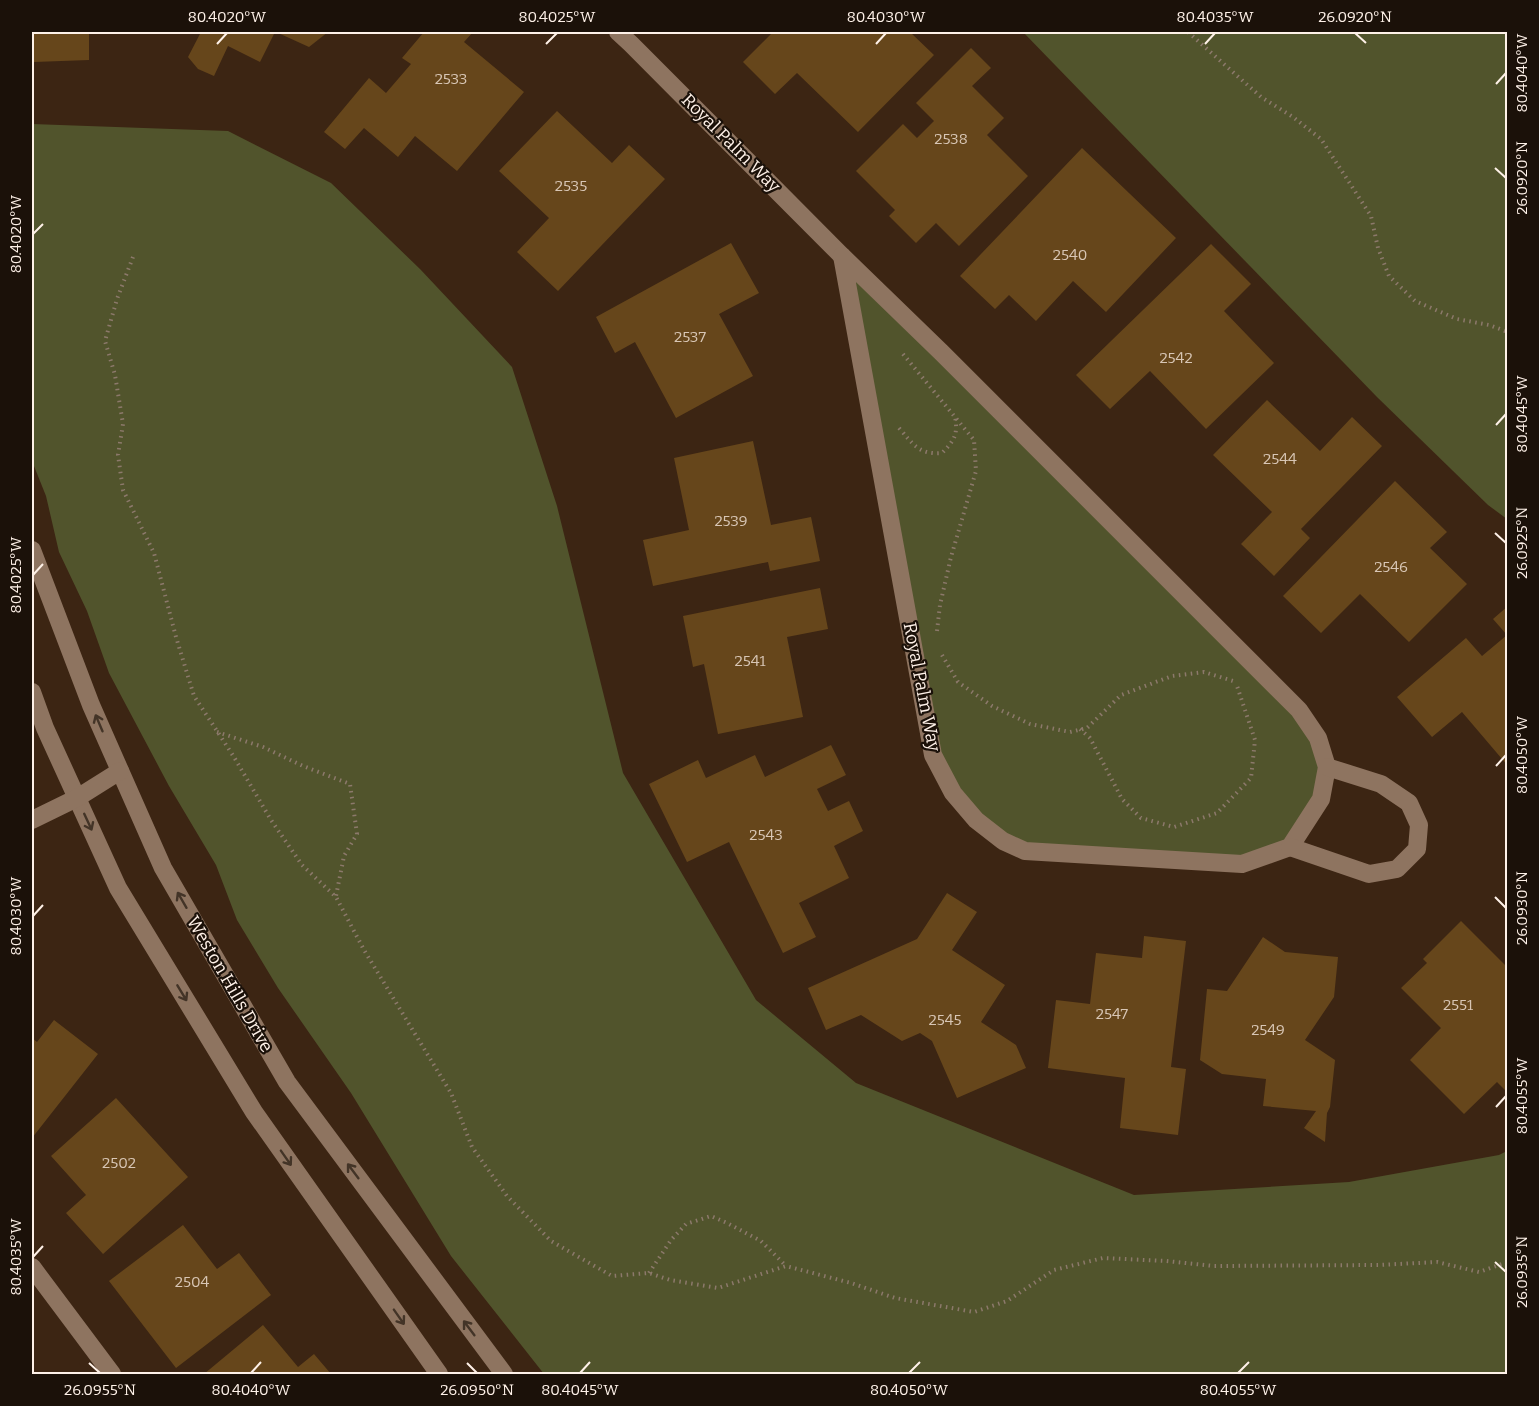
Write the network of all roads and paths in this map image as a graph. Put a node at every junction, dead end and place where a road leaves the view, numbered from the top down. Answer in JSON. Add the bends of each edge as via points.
{"nodes":[{"id":1,"x":618,"y":32,"type":"edge"},
{"id":2,"x":1188,"y":32,"type":"edge"},
{"id":3,"x":843,"y":256,"type":"junction"},
{"id":4,"x":133,"y":257,"type":"dead end"},
{"id":5,"x":1508,"y":332,"type":"edge"},
{"id":6,"x":898,"y":347,"type":"dead end"},
{"id":7,"x":955,"y":416,"type":"junction"},
{"id":8,"x":898,"y":427,"type":"dead end"},
{"id":9,"x":32,"y":550,"type":"edge"},
{"id":10,"x":937,"y":635,"type":"dead end"},
{"id":11,"x":942,"y":654,"type":"dead end"},
{"id":12,"x":32,"y":692,"type":"edge"},
{"id":13,"x":1080,"y":729,"type":"junction"},
{"id":14,"x":217,"y":731,"type":"junction"},
{"id":15,"x":1327,"y":767,"type":"junction"},
{"id":16,"x":120,"y":771,"type":"junction"},
{"id":17,"x":77,"y":798,"type":"junction"},
{"id":18,"x":32,"y":820,"type":"edge"},
{"id":19,"x":1290,"y":847,"type":"junction"},
{"id":20,"x":336,"y":897,"type":"junction"},
{"id":21,"x":1508,"y":1262,"type":"edge"},
{"id":22,"x":786,"y":1266,"type":"junction"},
{"id":23,"x":32,"y":1267,"type":"edge"},
{"id":24,"x":649,"y":1273,"type":"junction"},
{"id":25,"x":112,"y":1374,"type":"edge"},
{"id":26,"x":439,"y":1374,"type":"edge"},
{"id":27,"x":504,"y":1374,"type":"edge"}],
"edges":[{"from":1,"to":3,"type":"street","name":"Royal Palm Way"},
{"from":2,"to":5,"type":"path","via":[[1261,97],[1321,139],[1371,216],[1389,276],[1415,301],[1457,319],[1489,324]]},
{"from":3,"to":15,"type":"street","name":"Royal Palm Way","via":[[1299,710],[1318,738]]},
{"from":3,"to":19,"type":"street","name":"Royal Palm Way","via":[[933,755],[953,793],[976,820],[1003,841],[1025,851],[1242,864]]},
{"from":4,"to":14,"type":"path","via":[[105,341],[123,424],[118,455],[123,490],[154,553],[194,696]]},
{"from":6,"to":7,"type":"path"},
{"from":7,"to":8,"type":"path","via":[[957,430],[942,453],[929,454]]},
{"from":7,"to":10,"type":"path","via":[[974,440],[976,471],[951,557]]},
{"from":16,"to":9,"type":"street","name":"Weston Hills Drive","one_way":true},
{"from":11,"to":13,"type":"path","via":[[958,682],[992,706],[1030,724],[1070,732]]},
{"from":12,"to":17,"type":"street"},
{"from":13,"to":13,"type":"path","via":[[1087,728],[1121,695],[1173,676],[1204,672],[1236,682],[1255,740],[1251,778],[1218,813],[1174,827],[1141,818],[1122,799],[1090,738]]},
{"from":14,"to":20,"type":"path","via":[[302,865]]},
{"from":14,"to":20,"type":"path","via":[[350,784],[357,834],[344,856]]},
{"from":15,"to":19,"type":"street","name":"Royal Palm Way","via":[[1321,799]]},
{"from":15,"to":19,"type":"street","via":[[1381,784],[1409,803],[1419,825],[1417,849],[1397,869],[1369,874]]},
{"from":16,"to":17,"type":"street"},
{"from":27,"to":16,"type":"street","name":"Weston Hills Drive","one_way":true,"via":[[287,1082],[163,868]]},
{"from":17,"to":18,"type":"street"},
{"from":17,"to":26,"type":"street","one_way":true,"via":[[118,888],[254,1112]]},
{"from":20,"to":24,"type":"path","via":[[451,1093],[472,1147],[507,1196],[551,1241],[612,1276]]},
{"from":21,"to":22,"type":"path","via":[[1479,1272],[1437,1262],[1214,1266],[1103,1258],[1054,1270],[1007,1301],[974,1312],[895,1298]]},
{"from":22,"to":24,"type":"path","via":[[718,1288]]},
{"from":22,"to":24,"type":"path","via":[[761,1241],[711,1216],[686,1224],[670,1240]]},
{"from":23,"to":25,"type":"street"}]}
